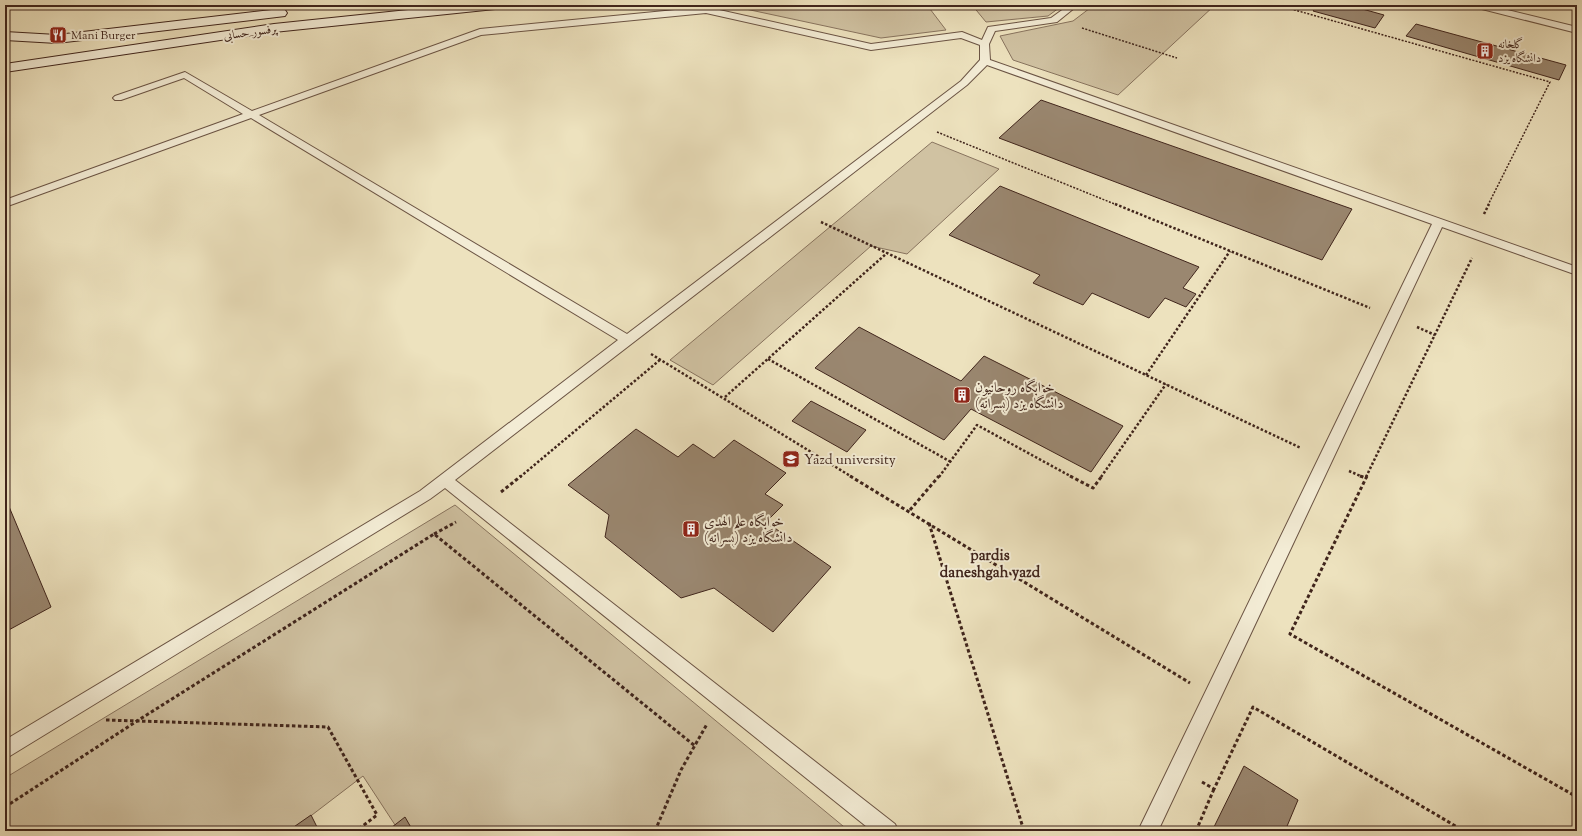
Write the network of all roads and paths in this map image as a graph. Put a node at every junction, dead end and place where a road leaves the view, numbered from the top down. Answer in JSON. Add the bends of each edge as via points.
{"nodes":[{"id":1,"x":496,"y":5,"type":"edge"},
{"id":2,"x":1074,"y":5,"type":"edge"},
{"id":3,"x":1277,"y":5,"type":"edge"},
{"id":4,"x":1477,"y":5,"type":"edge"},
{"id":5,"x":293,"y":12,"type":"dead end"},
{"id":6,"x":1054,"y":20,"type":"junction"},
{"id":7,"x":1577,"y":30,"type":"edge"},
{"id":8,"x":5,"y":36,"type":"edge"},
{"id":9,"x":985,"y":44,"type":"junction"},
{"id":10,"x":1177,"y":58,"type":"dead end"},
{"id":11,"x":985,"y":61,"type":"junction"},
{"id":12,"x":5,"y":68,"type":"edge"},
{"id":13,"x":118,"y":98,"type":"dead end"},
{"id":14,"x":252,"y":114,"type":"junction"},
{"id":15,"x":913,"y":122,"type":"junction"},
{"id":16,"x":5,"y":204,"type":"edge"},
{"id":17,"x":797,"y":211,"type":"junction"},
{"id":18,"x":1439,"y":222,"type":"junction"},
{"id":19,"x":1474,"y":234,"type":"junction"},
{"id":20,"x":1230,"y":251,"type":"junction"},
{"id":21,"x":887,"y":253,"type":"junction"},
{"id":22,"x":1577,"y":271,"type":"edge"},
{"id":23,"x":1393,"y":317,"type":"junction"},
{"id":24,"x":1435,"y":335,"type":"junction"},
{"id":25,"x":628,"y":340,"type":"junction"},
{"id":26,"x":768,"y":359,"type":"junction"},
{"id":27,"x":661,"y":360,"type":"junction"},
{"id":28,"x":1146,"y":375,"type":"junction"},
{"id":29,"x":1166,"y":384,"type":"junction"},
{"id":30,"x":725,"y":397,"type":"junction"},
{"id":31,"x":1326,"y":460,"type":"junction"},
{"id":32,"x":951,"y":462,"type":"junction"},
{"id":33,"x":1366,"y":478,"type":"junction"},
{"id":34,"x":445,"y":480,"type":"junction"},
{"id":35,"x":482,"y":508,"type":"junction"},
{"id":36,"x":910,"y":510,"type":"junction"},
{"id":37,"x":929,"y":523,"type":"junction"},
{"id":38,"x":434,"y":534,"type":"junction"},
{"id":39,"x":1212,"y":697,"type":"junction"},
{"id":40,"x":722,"y":699,"type":"junction"},
{"id":41,"x":57,"y":718,"type":"junction"},
{"id":42,"x":137,"y":721,"type":"junction"},
{"id":43,"x":695,"y":746,"type":"junction"},
{"id":44,"x":5,"y":750,"type":"edge"},
{"id":45,"x":1178,"y":768,"type":"junction"},
{"id":46,"x":1214,"y":789,"type":"junction"},
{"id":47,"x":1577,"y":797,"type":"edge"},
{"id":48,"x":5,"y":807,"type":"edge"},
{"id":49,"x":356,"y":831,"type":"edge"},
{"id":50,"x":655,"y":831,"type":"edge"},
{"id":51,"x":888,"y":831,"type":"edge"},
{"id":52,"x":1024,"y":831,"type":"edge"},
{"id":53,"x":1148,"y":831,"type":"edge"},
{"id":54,"x":1196,"y":831,"type":"edge"},
{"id":55,"x":1464,"y":831,"type":"edge"}],
"edges":[{"from":1,"to":12,"type":"main road","name":"پرفسور حسابی","via":[[274,28]]},
{"from":2,"to":6,"type":"lane"},
{"from":3,"to":19,"type":"path","via":[[1550,82]]},
{"from":4,"to":7,"type":"lane"},
{"from":5,"to":8,"type":"main road","name":"پرفسور حسابی","via":[[57,39]]},
{"from":6,"to":9,"type":"lane","via":[[991,29]]},
{"from":6,"to":10,"type":"path"},
{"from":9,"to":11,"type":"lane"},
{"from":9,"to":14,"type":"lane","via":[[962,35],[872,47],[706,10],[480,32]]},
{"from":11,"to":15,"type":"lane","via":[[964,83]]},
{"from":11,"to":18,"type":"lane"},
{"from":13,"to":14,"type":"lane","via":[[185,76]]},
{"from":14,"to":16,"type":"lane"},
{"from":14,"to":25,"type":"lane"},
{"from":15,"to":17,"type":"lane"},
{"from":15,"to":20,"type":"path"},
{"from":17,"to":21,"type":"path"},
{"from":17,"to":25,"type":"lane"},
{"from":18,"to":19,"type":"lane"},
{"from":18,"to":23,"type":"lane"},
{"from":19,"to":22,"type":"lane"},
{"from":19,"to":24,"type":"path","via":[[1474,254]]},
{"from":20,"to":23,"type":"path"},
{"from":20,"to":28,"type":"path"},
{"from":21,"to":26,"type":"path"},
{"from":21,"to":28,"type":"path"},
{"from":23,"to":24,"type":"path"},
{"from":23,"to":31,"type":"lane"},
{"from":24,"to":33,"type":"path"},
{"from":25,"to":27,"type":"path"},
{"from":25,"to":34,"type":"lane"},
{"from":26,"to":30,"type":"path"},
{"from":26,"to":32,"type":"path"},
{"from":27,"to":30,"type":"path"},
{"from":27,"to":35,"type":"path"},
{"from":28,"to":29,"type":"path"},
{"from":29,"to":31,"type":"path"},
{"from":29,"to":32,"type":"path","via":[[1093,488],[977,425]]},
{"from":30,"to":36,"type":"path"},
{"from":31,"to":33,"type":"path"},
{"from":31,"to":39,"type":"lane"},
{"from":32,"to":36,"type":"path"},
{"from":33,"to":47,"type":"path","via":[[1290,634]]},
{"from":34,"to":35,"type":"lane"},
{"from":34,"to":41,"type":"lane","via":[[418,500]]},
{"from":35,"to":38,"type":"path"},
{"from":35,"to":40,"type":"lane"},
{"from":36,"to":37,"type":"path"},
{"from":37,"to":39,"type":"path"},
{"from":37,"to":52,"type":"path"},
{"from":38,"to":42,"type":"path"},
{"from":38,"to":43,"type":"path"},
{"from":39,"to":45,"type":"lane"},
{"from":40,"to":43,"type":"path"},
{"from":40,"to":51,"type":"lane"},
{"from":41,"to":42,"type":"path"},
{"from":41,"to":44,"type":"lane"},
{"from":42,"to":48,"type":"path"},
{"from":42,"to":49,"type":"path","via":[[328,727],[377,815]]},
{"from":43,"to":50,"type":"path","via":[[681,770]]},
{"from":45,"to":46,"type":"path"},
{"from":45,"to":53,"type":"lane"},
{"from":46,"to":54,"type":"path"},
{"from":46,"to":55,"type":"path","via":[[1253,707]]}]}
